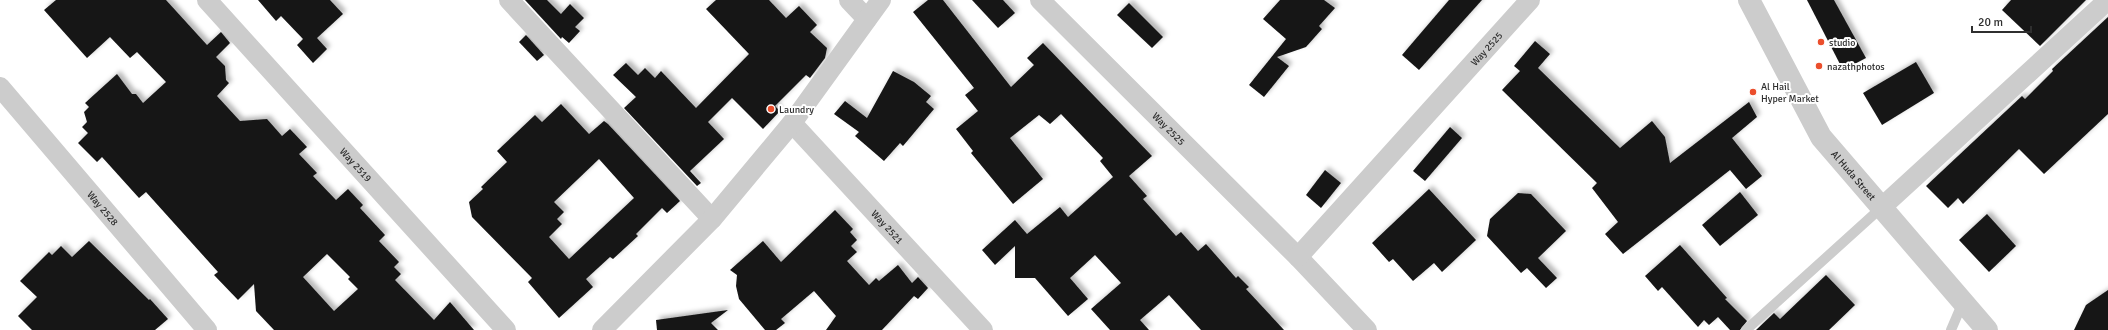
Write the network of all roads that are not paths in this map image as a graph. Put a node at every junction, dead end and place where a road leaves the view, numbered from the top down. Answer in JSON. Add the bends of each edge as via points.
{"nodes":[{"id":1,"x":207,"y":0,"type":"edge"},
{"id":2,"x":509,"y":0,"type":"edge"},
{"id":3,"x":849,"y":0,"type":"edge"},
{"id":4,"x":882,"y":0,"type":"edge"},
{"id":5,"x":1040,"y":0,"type":"edge"},
{"id":6,"x":1530,"y":0,"type":"edge"},
{"id":7,"x":1749,"y":0,"type":"edge"},
{"id":8,"x":2108,"y":0,"type":"edge"},
{"id":9,"x":867,"y":19,"type":"junction"},
{"id":10,"x":0,"y":86,"type":"edge"},
{"id":11,"x":792,"y":123,"type":"junction"},
{"id":12,"x":1882,"y":207,"type":"junction"},
{"id":13,"x":712,"y":219,"type":"junction"},
{"id":14,"x":1298,"y":257,"type":"junction"},
{"id":15,"x":1963,"y":302,"type":"junction"},
{"id":16,"x":207,"y":330,"type":"edge"},
{"id":17,"x":506,"y":330,"type":"edge"},
{"id":18,"x":602,"y":330,"type":"edge"},
{"id":19,"x":983,"y":330,"type":"edge"},
{"id":20,"x":1366,"y":330,"type":"edge"},
{"id":21,"x":1746,"y":330,"type":"edge"},
{"id":22,"x":1951,"y":330,"type":"edge"},
{"id":23,"x":1987,"y":330,"type":"edge"}],
"edges":[{"from":1,"to":17,"type":"street","name":"Way 2519"},
{"from":2,"to":13,"type":"street"},
{"from":3,"to":9,"type":"street"},
{"from":4,"to":9,"type":"street"},
{"from":5,"to":14,"type":"street","name":"Way 2525"},
{"from":6,"to":14,"type":"street","name":"Way 2525"},
{"from":7,"to":12,"type":"street","name":"Al Huda Street","via":[[1821,137]]},
{"from":8,"to":12,"type":"street"},
{"from":9,"to":11,"type":"street"},
{"from":10,"to":16,"type":"street","name":"Way 2528"},
{"from":11,"to":13,"type":"street"},
{"from":11,"to":19,"type":"street","name":"Way 2521"},
{"from":12,"to":15,"type":"street","name":"Al Huda Street"},
{"from":12,"to":21,"type":"lane"},
{"from":13,"to":18,"type":"street"},
{"from":14,"to":20,"type":"street","name":"Way 2525"},
{"from":15,"to":22,"type":"lane"},
{"from":15,"to":23,"type":"street","name":"Al Huda Street"}]}
